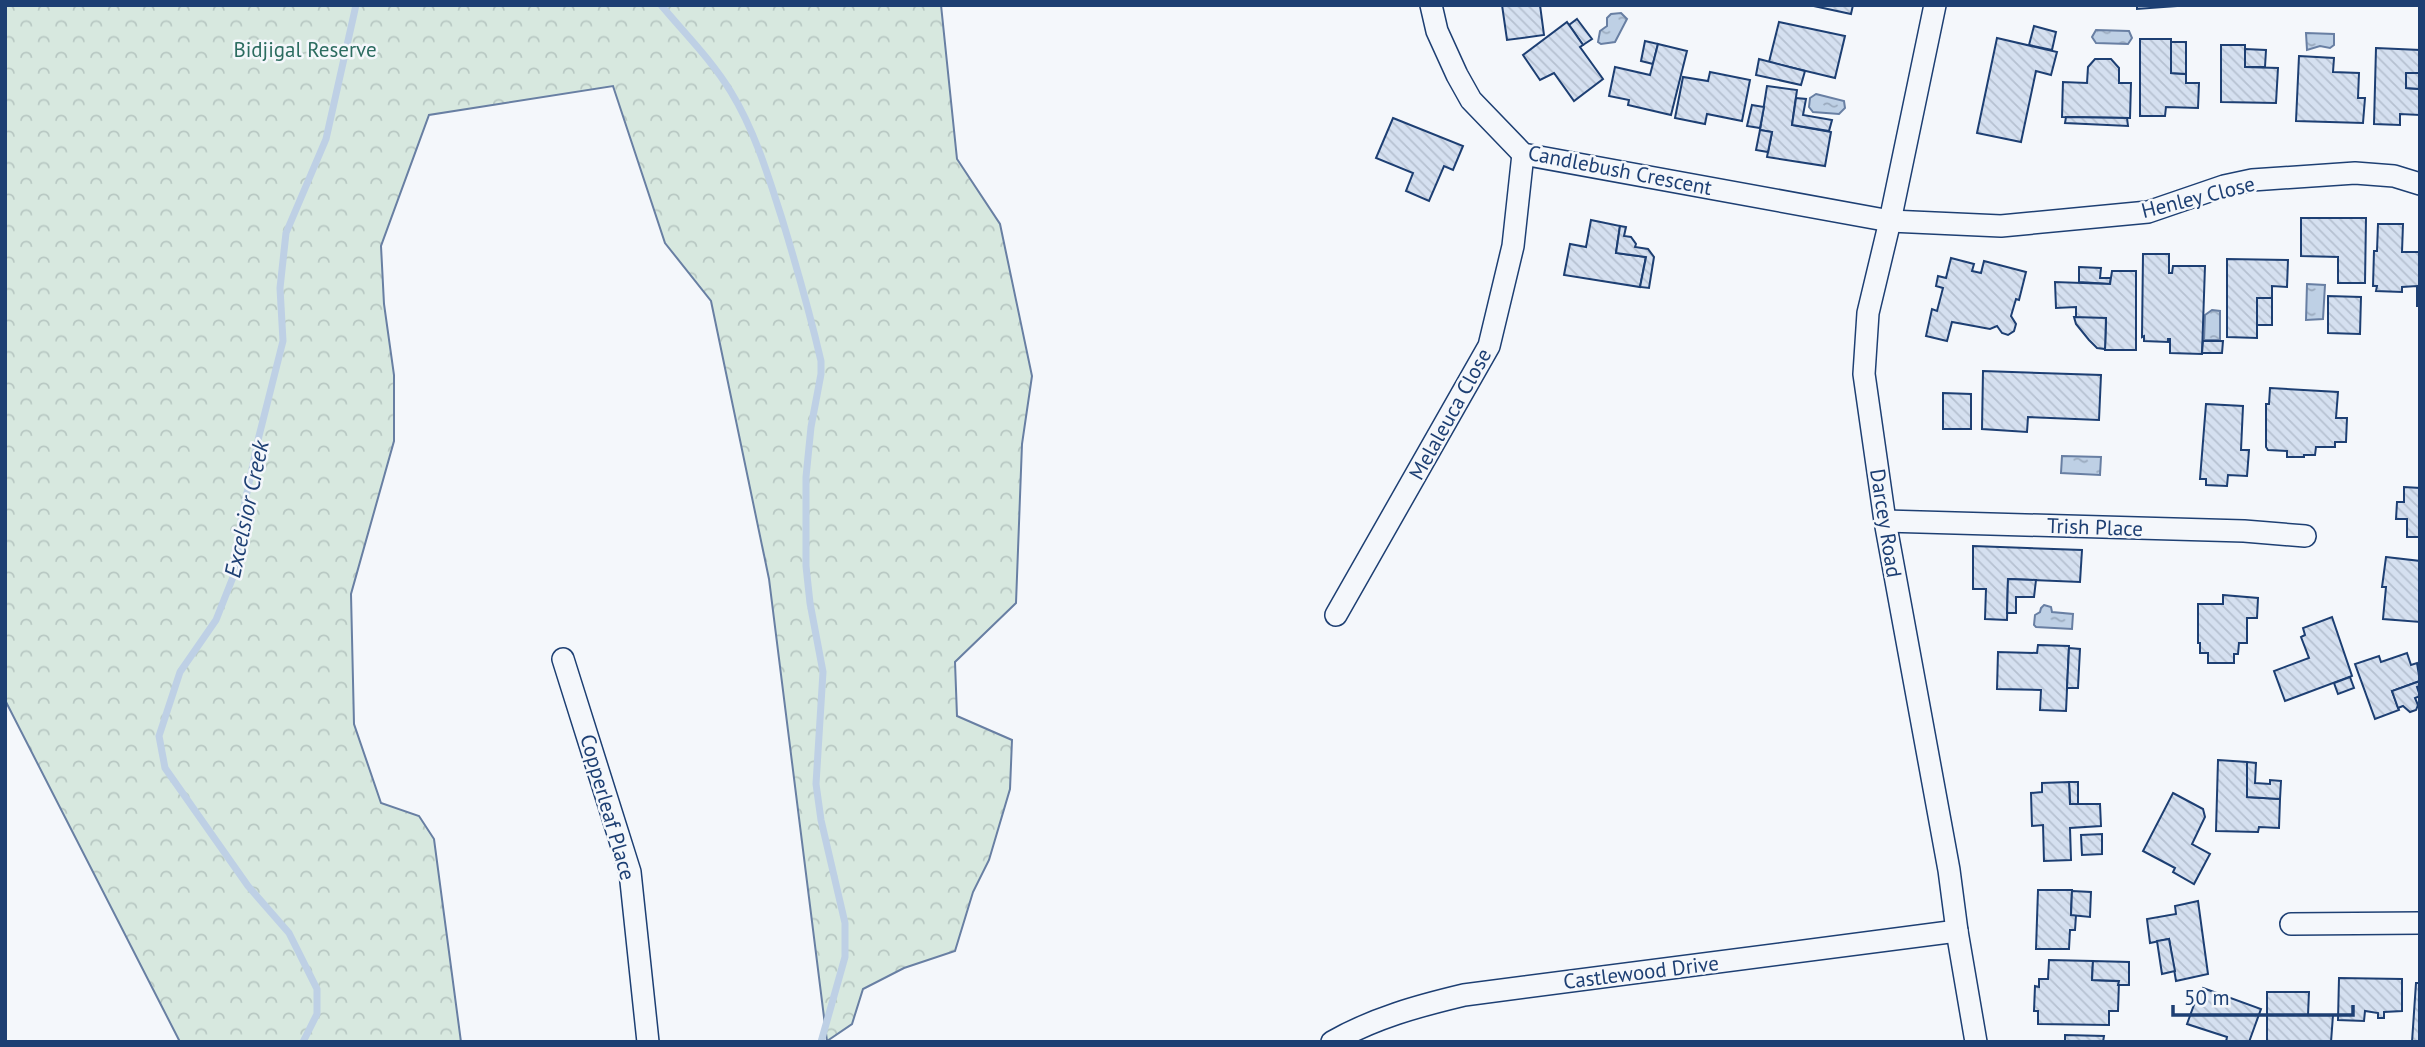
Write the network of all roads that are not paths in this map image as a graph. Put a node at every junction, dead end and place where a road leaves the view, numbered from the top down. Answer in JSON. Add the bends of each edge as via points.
{"nodes":[{"id":1,"x":1431,"y":5,"type":"edge"},
{"id":2,"x":1935,"y":5,"type":"edge"},
{"id":3,"x":1522,"y":154,"type":"junction"},
{"id":4,"x":2420,"y":184,"type":"edge"},
{"id":5,"x":1890,"y":221,"type":"junction"},
{"id":6,"x":1885,"y":521,"type":"junction"},
{"id":7,"x":2305,"y":536,"type":"dead end"},
{"id":8,"x":1336,"y":615,"type":"dead end"},
{"id":9,"x":563,"y":659,"type":"dead end"},
{"id":10,"x":2420,"y":923,"type":"edge"},
{"id":11,"x":2291,"y":924,"type":"dead end"},
{"id":12,"x":1957,"y":931,"type":"junction"},
{"id":13,"x":648,"y":1042,"type":"edge"},
{"id":14,"x":1332,"y":1042,"type":"edge"},
{"id":15,"x":1976,"y":1042,"type":"edge"}],
"edges":[{"from":1,"to":3,"type":"street","name":"Candlebush Crescent","via":[[1437,31],[1471,100]]},
{"from":2,"to":5,"type":"street","name":"Darcey Road"},
{"from":3,"to":5,"type":"street","name":"Candlebush Crescent"},
{"from":3,"to":8,"type":"street","name":"Melaleuca Close","via":[[1513,247],[1489,346]]},
{"from":4,"to":5,"type":"street","name":"Henley Close","via":[[2394,176],[2355,173],[2252,180],[2148,212],[2001,226]]},
{"from":5,"to":6,"type":"street","name":"Darcey Road","via":[[1868,313],[1864,374]]},
{"from":6,"to":7,"type":"street","name":"Trish Place"},
{"from":6,"to":12,"type":"street","name":"Darcey Road"},
{"from":9,"to":13,"type":"street","name":"Copperleaf Place","via":[[630,872]]},
{"from":10,"to":11,"type":"street"},
{"from":12,"to":14,"type":"street","name":"Castlewood Drive","via":[[1464,995],[1395,1013]]},
{"from":12,"to":15,"type":"street","name":"Darcey Road"}]}
